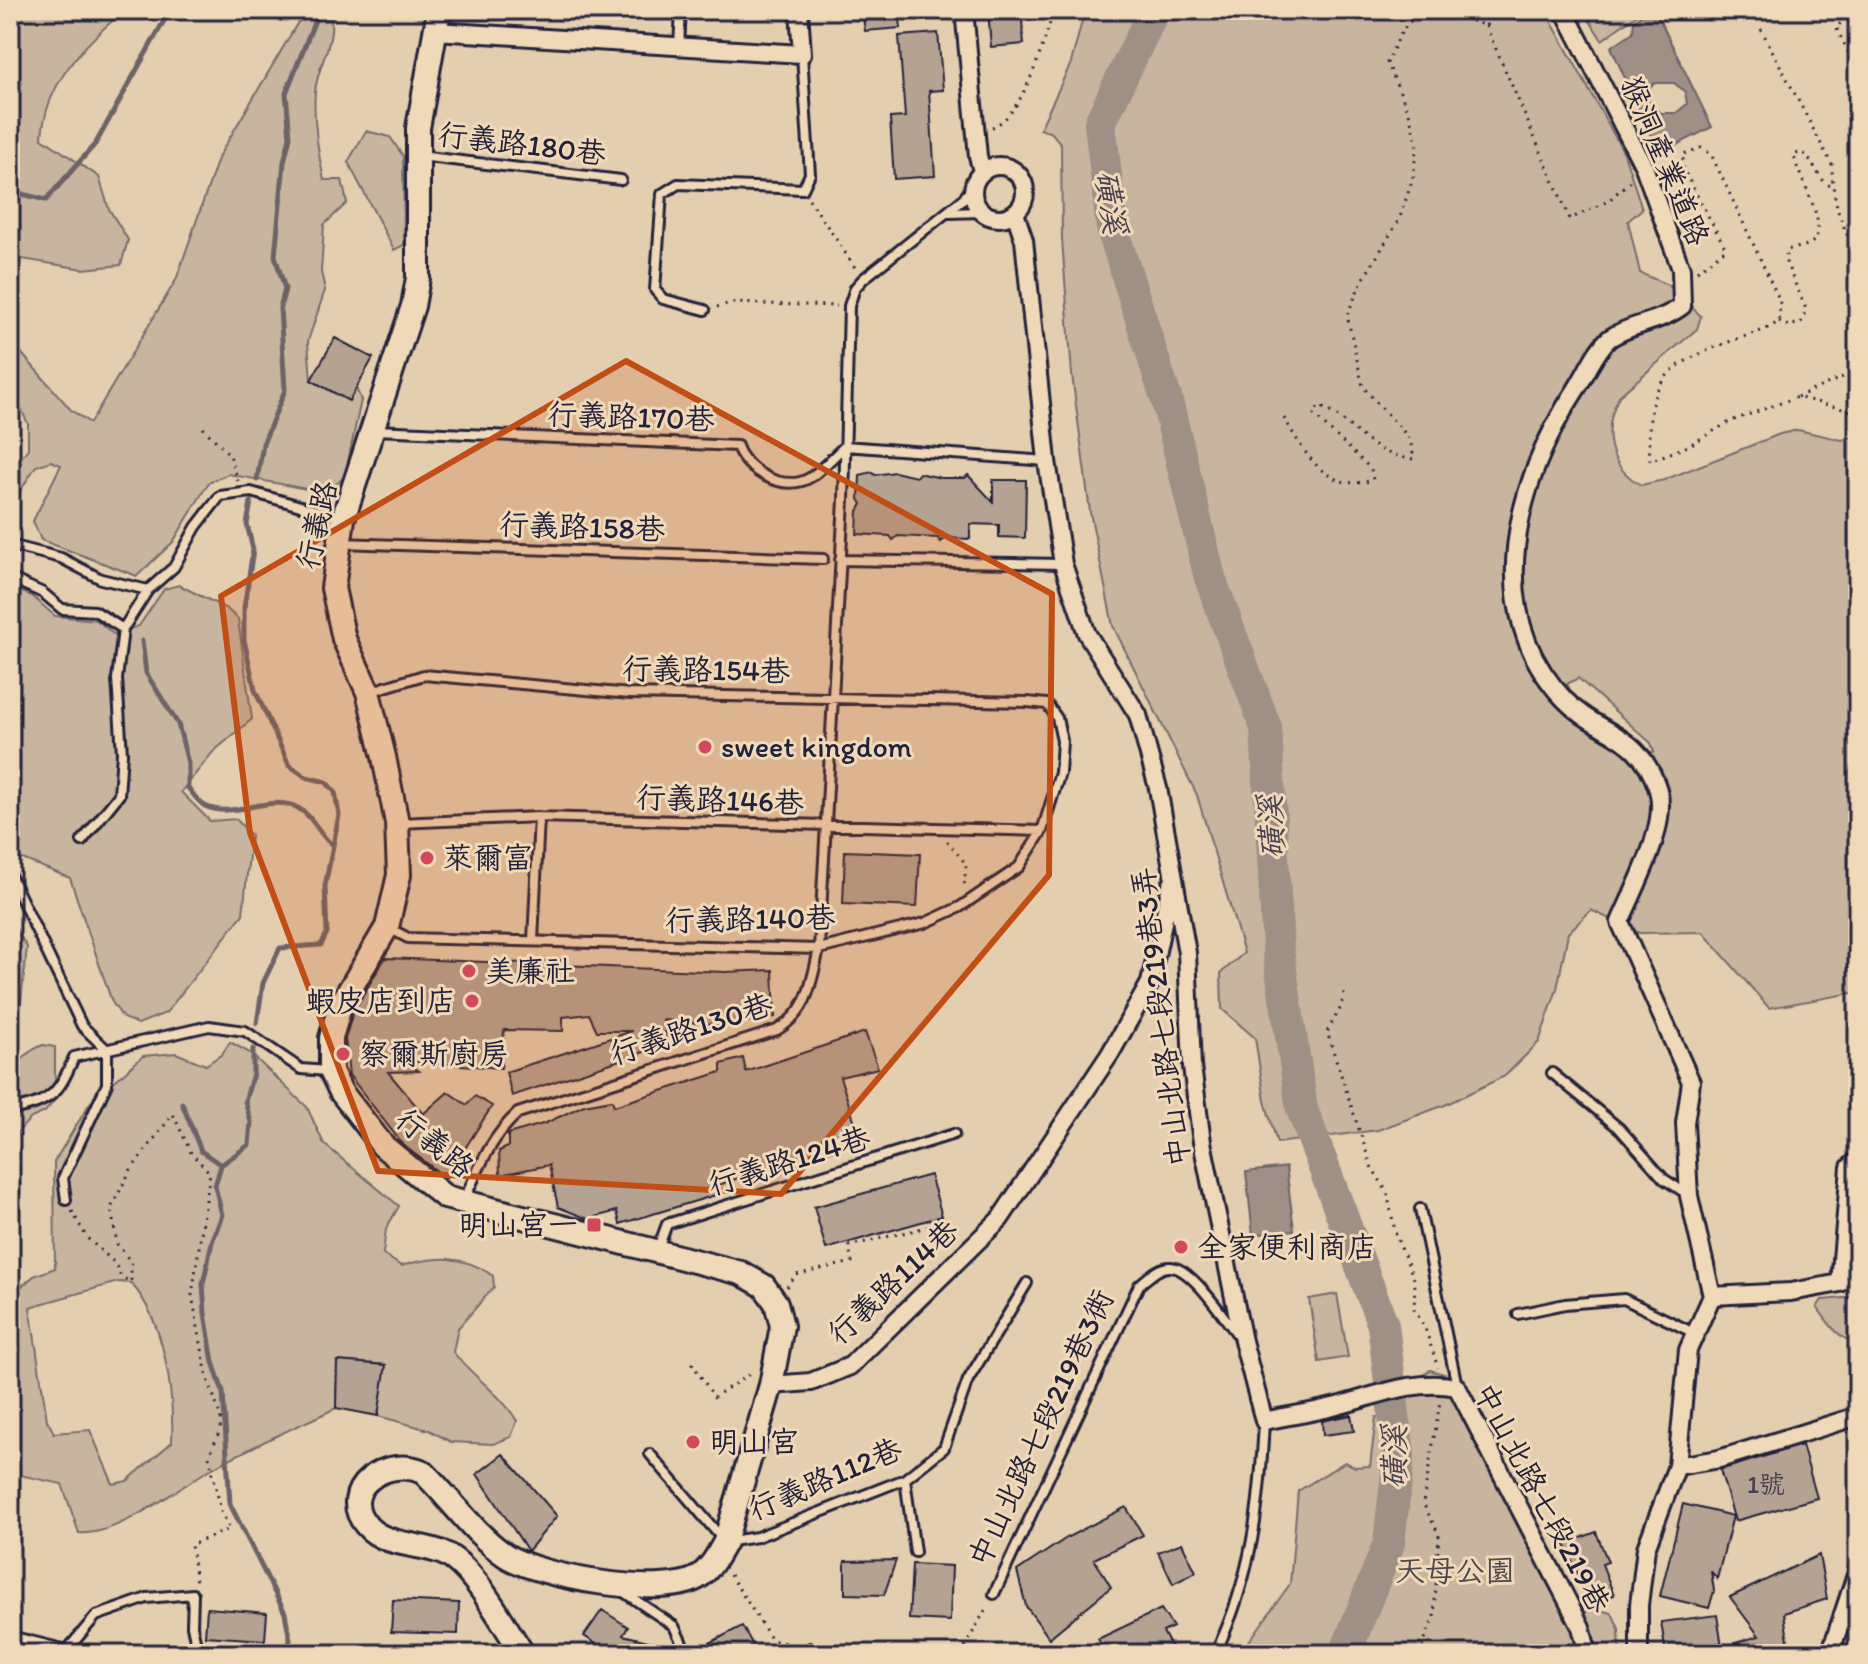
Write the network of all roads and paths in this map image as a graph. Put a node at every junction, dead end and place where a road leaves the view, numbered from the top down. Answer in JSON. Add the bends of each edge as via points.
{"nodes":[{"id":1,"x":681,"y":10,"type":"edge"},
{"id":2,"x":799,"y":10,"type":"edge"},
{"id":3,"x":964,"y":10,"type":"edge"},
{"id":4,"x":1054,"y":10,"type":"edge"},
{"id":5,"x":1420,"y":10,"type":"edge"},
{"id":6,"x":1441,"y":10,"type":"edge"},
{"id":7,"x":1493,"y":10,"type":"edge"},
{"id":8,"x":1564,"y":10,"type":"edge"},
{"id":9,"x":1845,"y":10,"type":"edge"},
{"id":10,"x":437,"y":21,"type":"edge"},
{"id":11,"x":1486,"y":26,"type":"junction"},
{"id":12,"x":1761,"y":29,"type":"dead end"},
{"id":13,"x":679,"y":46,"type":"junction"},
{"id":14,"x":802,"y":54,"type":"junction"},
{"id":15,"x":1858,"y":72,"type":"edge"},
{"id":16,"x":975,"y":133,"type":"junction"},
{"id":17,"x":417,"y":156,"type":"junction"},
{"id":18,"x":1000,"y":166,"type":"junction"},
{"id":19,"x":1644,"y":167,"type":"junction"},
{"id":20,"x":982,"y":171,"type":"junction"},
{"id":21,"x":621,"y":180,"type":"dead end"},
{"id":22,"x":973,"y":187,"type":"junction"},
{"id":23,"x":1832,"y":187,"type":"junction"},
{"id":24,"x":803,"y":189,"type":"junction"},
{"id":25,"x":981,"y":212,"type":"junction"},
{"id":26,"x":1015,"y":213,"type":"junction"},
{"id":27,"x":944,"y":214,"type":"junction"},
{"id":28,"x":998,"y":219,"type":"junction"},
{"id":29,"x":1024,"y":240,"type":"junction"},
{"id":30,"x":1858,"y":251,"type":"edge"},
{"id":31,"x":863,"y":279,"type":"junction"},
{"id":32,"x":1683,"y":279,"type":"junction"},
{"id":33,"x":849,"y":306,"type":"junction"},
{"id":34,"x":705,"y":310,"type":"joint"},
{"id":35,"x":1779,"y":321,"type":"junction"},
{"id":36,"x":1858,"y":362,"type":"edge"},
{"id":37,"x":1797,"y":397,"type":"junction"},
{"id":38,"x":1858,"y":413,"type":"edge"},
{"id":39,"x":1284,"y":418,"type":"dead end"},
{"id":40,"x":203,"y":428,"type":"dead end"},
{"id":41,"x":375,"y":430,"type":"junction"},
{"id":42,"x":845,"y":446,"type":"junction"},
{"id":43,"x":1047,"y":461,"type":"junction"},
{"id":44,"x":240,"y":492,"type":"junction"},
{"id":45,"x":343,"y":519,"type":"junction"},
{"id":46,"x":339,"y":543,"type":"junction"},
{"id":47,"x":10,"y":545,"type":"edge"},
{"id":48,"x":823,"y":559,"type":"dead end"},
{"id":49,"x":840,"y":560,"type":"junction"},
{"id":50,"x":1063,"y":564,"type":"junction"},
{"id":51,"x":10,"y":578,"type":"edge"},
{"id":52,"x":148,"y":590,"type":"junction"},
{"id":53,"x":123,"y":629,"type":"junction"},
{"id":54,"x":368,"y":692,"type":"junction"},
{"id":55,"x":831,"y":697,"type":"junction"},
{"id":56,"x":1047,"y":704,"type":"joint"},
{"id":57,"x":539,"y":817,"type":"junction"},
{"id":58,"x":397,"y":823,"type":"junction"},
{"id":59,"x":824,"y":827,"type":"junction"},
{"id":60,"x":935,"y":830,"type":"junction"},
{"id":61,"x":1042,"y":831,"type":"junction"},
{"id":62,"x":82,"y":841,"type":"dead end"},
{"id":63,"x":10,"y":875,"type":"edge"},
{"id":64,"x":1173,"y":875,"type":"junction"},
{"id":65,"x":960,"y":907,"type":"junction"},
{"id":66,"x":387,"y":927,"type":"junction"},
{"id":67,"x":533,"y":941,"type":"junction"},
{"id":68,"x":819,"y":949,"type":"junction"},
{"id":69,"x":1344,"y":993,"type":"dead end"},
{"id":70,"x":107,"y":1050,"type":"junction"},
{"id":71,"x":331,"y":1071,"type":"junction"},
{"id":72,"x":1552,"y":1073,"type":"dead end"},
{"id":73,"x":10,"y":1110,"type":"edge"},
{"id":74,"x":954,"y":1134,"type":"dead end"},
{"id":75,"x":1858,"y":1160,"type":"edge"},
{"id":76,"x":1689,"y":1196,"type":"junction"},
{"id":77,"x":66,"y":1200,"type":"joint"},
{"id":78,"x":462,"y":1204,"type":"junction"},
{"id":79,"x":1420,"y":1209,"type":"dead end"},
{"id":80,"x":940,"y":1224,"type":"dead end"},
{"id":81,"x":657,"y":1252,"type":"junction"},
{"id":82,"x":1027,"y":1283,"type":"dead end"},
{"id":83,"x":1840,"y":1283,"type":"junction"},
{"id":84,"x":1858,"y":1286,"type":"edge"},
{"id":85,"x":1712,"y":1296,"type":"junction"},
{"id":86,"x":776,"y":1303,"type":"junction"},
{"id":87,"x":1518,"y":1314,"type":"dead end"},
{"id":88,"x":1694,"y":1333,"type":"junction"},
{"id":89,"x":1243,"y":1341,"type":"junction"},
{"id":90,"x":778,"y":1356,"type":"junction"},
{"id":91,"x":692,"y":1363,"type":"dead end"},
{"id":92,"x":771,"y":1385,"type":"junction"},
{"id":93,"x":1444,"y":1385,"type":"junction"},
{"id":94,"x":1858,"y":1416,"type":"edge"},
{"id":95,"x":1264,"y":1421,"type":"junction"},
{"id":96,"x":650,"y":1454,"type":"dead end"},
{"id":97,"x":1677,"y":1466,"type":"junction"},
{"id":98,"x":905,"y":1479,"type":"junction"},
{"id":99,"x":725,"y":1542,"type":"junction"},
{"id":100,"x":915,"y":1552,"type":"dead end"},
{"id":101,"x":1858,"y":1569,"type":"edge"},
{"id":102,"x":611,"y":1583,"type":"junction"},
{"id":103,"x":193,"y":1594,"type":"junction"},
{"id":104,"x":994,"y":1594,"type":"joint"},
{"id":105,"x":10,"y":1632,"type":"edge"},
{"id":106,"x":810,"y":1648,"type":"joint"},
{"id":107,"x":198,"y":1654,"type":"edge"},
{"id":108,"x":523,"y":1654,"type":"edge"},
{"id":109,"x":687,"y":1654,"type":"edge"},
{"id":110,"x":819,"y":1654,"type":"edge"},
{"id":111,"x":961,"y":1654,"type":"edge"},
{"id":112,"x":1215,"y":1654,"type":"edge"},
{"id":113,"x":1419,"y":1654,"type":"edge"},
{"id":114,"x":1588,"y":1654,"type":"edge"},
{"id":115,"x":1639,"y":1654,"type":"edge"},
{"id":116,"x":1830,"y":1654,"type":"edge"}],
"edges":[{"from":1,"to":13,"type":"lane"},
{"from":2,"to":14,"type":"street"},
{"from":3,"to":16,"type":"street"},
{"from":4,"to":16,"type":"path","via":[[1020,98],[1003,123]]},
{"from":5,"to":39,"type":"path","via":[[1387,62],[1417,143],[1413,178],[1399,220],[1347,315],[1363,387],[1410,439],[1414,459],[1371,447],[1319,406],[1313,414],[1371,469],[1373,480],[1341,483],[1322,473],[1305,454]]},
{"from":6,"to":11,"type":"path"},
{"from":7,"to":11,"type":"path"},
{"from":8,"to":19,"type":"street","name":"猴洞產業道路"},
{"from":9,"to":15,"type":"path","via":[[1846,19],[1836,27]]},
{"from":10,"to":13,"type":"street"},
{"from":10,"to":17,"type":"street","name":"行義路"},
{"from":11,"to":19,"type":"path","via":[[1570,219],[1608,201]]},
{"from":12,"to":23,"type":"path","via":[[1832,165]]},
{"from":13,"to":14,"type":"street"},
{"from":14,"to":24,"type":"lane","via":[[810,174]]},
{"from":16,"to":18,"type":"street","via":[[988,158]]},
{"from":16,"to":20,"type":"street"},
{"from":17,"to":21,"type":"lane","name":"行義路180巷"},
{"from":17,"to":41,"type":"street","name":"行義路","via":[[418,278]]},
{"from":18,"to":20,"type":"street"},
{"from":18,"to":26,"type":"street","via":[[1016,172],[1025,188]]},
{"from":19,"to":32,"type":"street","name":"猴洞產業道路"},
{"from":20,"to":22,"type":"street"},
{"from":22,"to":25,"type":"street"},
{"from":22,"to":27,"type":"lane"},
{"from":23,"to":30,"type":"path","via":[[1850,242]]},
{"from":23,"to":35,"type":"path","via":[[1822,182],[1809,157],[1794,155],[1819,232],[1812,242],[1787,250],[1785,260],[1806,309],[1801,323],[1788,326]]},
{"from":24,"to":31,"type":"path"},
{"from":24,"to":34,"type":"lane","via":[[678,184],[662,194],[655,290],[663,299]]},
{"from":25,"to":27,"type":"lane"},
{"from":25,"to":28,"type":"street"},
{"from":26,"to":28,"type":"street"},
{"from":26,"to":29,"type":"street","name":"中山北路七段219巷3弄"},
{"from":27,"to":31,"type":"lane"},
{"from":28,"to":29,"type":"street"},
{"from":29,"to":43,"type":"street","name":"中山北路七段219巷3弄"},
{"from":31,"to":33,"type":"lane"},
{"from":32,"to":35,"type":"path","via":[[1726,249],[1683,169],[1683,154],[1701,148],[1711,154],[1780,301]]},
{"from":32,"to":76,"type":"street","name":"猴洞產業道路","via":[[1682,306],[1609,339],[1557,418],[1520,510],[1514,602],[1535,662],[1567,703],[1640,754],[1658,790],[1662,814],[1620,922],[1691,1082],[1685,1123]]},
{"from":33,"to":34,"type":"path","via":[[730,303]]},
{"from":33,"to":42,"type":"lane","name":"行義路130巷"},
{"from":35,"to":37,"type":"path","via":[[1701,352],[1667,377],[1651,395],[1650,461],[1731,421]]},
{"from":36,"to":37,"type":"path","via":[[1852,373]]},
{"from":37,"to":38,"type":"path"},
{"from":40,"to":44,"type":"path","via":[[230,455]]},
{"from":41,"to":42,"type":"lane","name":"行義路170巷","via":[[737,446],[741,461],[753,470],[792,481],[809,478]]},
{"from":41,"to":45,"type":"street","name":"行義路"},
{"from":42,"to":43,"type":"lane"},
{"from":42,"to":49,"type":"lane","name":"行義路130巷"},
{"from":43,"to":50,"type":"street","name":"中山北路七段219巷3弄"},
{"from":44,"to":45,"type":"lane"},
{"from":44,"to":52,"type":"lane","via":[[220,496],[174,567]]},
{"from":45,"to":46,"type":"street","name":"行義路"},
{"from":46,"to":48,"type":"lane","name":"行義路158巷"},
{"from":46,"to":54,"type":"street","name":"行義路","via":[[333,588],[344,639]]},
{"from":47,"to":52,"type":"lane","via":[[61,558],[101,579]]},
{"from":49,"to":50,"type":"lane"},
{"from":49,"to":55,"type":"lane","name":"行義路130巷"},
{"from":50,"to":64,"type":"street","name":"中山北路七段219巷3弄","via":[[1087,634],[1138,715]]},
{"from":51,"to":53,"type":"lane","via":[[43,593],[62,609],[95,611]]},
{"from":52,"to":53,"type":"lane"},
{"from":53,"to":62,"type":"lane","via":[[117,679],[119,795]]},
{"from":54,"to":55,"type":"lane","name":"行義路154巷","via":[[424,675],[630,694]]},
{"from":54,"to":58,"type":"street","name":"行義路"},
{"from":55,"to":56,"type":"lane","name":"行義路154巷"},
{"from":55,"to":59,"type":"lane","name":"行義路130巷"},
{"from":56,"to":61,"type":"lane","name":"行義路140巷","via":[[1057,718],[1062,741],[1060,773]]},
{"from":57,"to":58,"type":"lane","name":"行義路146巷"},
{"from":57,"to":59,"type":"lane","name":"行義路146巷"},
{"from":57,"to":67,"type":"lane"},
{"from":58,"to":66,"type":"street","name":"行義路","via":[[399,875]]},
{"from":59,"to":60,"type":"lane","name":"行義路146巷"},
{"from":59,"to":68,"type":"lane","name":"行義路130巷"},
{"from":60,"to":61,"type":"lane","name":"行義路146巷"},
{"from":60,"to":65,"type":"path","via":[[966,864]]},
{"from":61,"to":65,"type":"lane","name":"行義路140巷","via":[[1019,867]]},
{"from":63,"to":70,"type":"lane","via":[[82,1026]]},
{"from":64,"to":89,"type":"street","name":"中山北路七段219巷3弄","via":[[1187,953],[1202,1142]]},
{"from":64,"to":92,"type":"street","name":"行義路114巷","via":[[1150,983],[1110,1054],[1000,1219],[850,1366],[811,1382]]},
{"from":65,"to":68,"type":"lane","name":"行義路140巷","via":[[913,926]]},
{"from":66,"to":67,"type":"lane","name":"行義路140巷","via":[[408,938]]},
{"from":66,"to":71,"type":"street","name":"行義路","via":[[340,1006],[331,1038]]},
{"from":67,"to":68,"type":"lane","name":"行義路140巷"},
{"from":68,"to":78,"type":"lane","name":"行義路130巷","via":[[805,1005],[796,1019],[777,1030],[518,1113],[490,1145]]},
{"from":69,"to":93,"type":"path","via":[[1327,1032],[1331,1053],[1371,1166],[1387,1192],[1396,1236],[1415,1281],[1414,1309]]},
{"from":70,"to":71,"type":"lane","via":[[209,1026],[245,1031],[301,1069]]},
{"from":70,"to":73,"type":"lane","via":[[74,1057],[62,1087],[38,1105]]},
{"from":70,"to":77,"type":"lane","via":[[107,1084],[63,1178]]},
{"from":71,"to":78,"type":"street","name":"行義路","via":[[383,1146],[445,1197]]},
{"from":72,"to":76,"type":"lane","via":[[1620,1129],[1664,1179]]},
{"from":74,"to":81,"type":"lane","name":"行義路124巷","via":[[667,1224]]},
{"from":75,"to":83,"type":"street","via":[[1850,1167]]},
{"from":76,"to":85,"type":"street"},
{"from":77,"to":103,"type":"path","via":[[87,1238],[131,1282],[131,1262],[117,1244],[111,1208],[130,1171],[173,1114],[191,1153],[210,1173],[192,1295],[221,1418],[209,1456],[230,1529],[191,1545],[198,1577]]},
{"from":78,"to":81,"type":"street","name":"行義路"},
{"from":79,"to":93,"type":"lane"},
{"from":80,"to":86,"type":"path","via":[[849,1246],[852,1262],[796,1275]]},
{"from":81,"to":86,"type":"street","name":"行義路","via":[[741,1273],[764,1286]]},
{"from":82,"to":98,"type":"lane","name":"行義路112巷","via":[[968,1380],[944,1448]]},
{"from":83,"to":84,"type":"lane"},
{"from":83,"to":85,"type":"street","via":[[1791,1292]]},
{"from":85,"to":88,"type":"street","name":"中山北路七段219巷"},
{"from":86,"to":90,"type":"street","via":[[782,1326]]},
{"from":87,"to":88,"type":"lane","via":[[1624,1299]]},
{"from":88,"to":97,"type":"street","name":"中山北路七段219巷"},
{"from":89,"to":95,"type":"street","name":"中山北路七段219巷3弄"},
{"from":89,"to":104,"type":"lane","name":"中山北路七段219巷3衖","via":[[1186,1272],[1170,1267],[1139,1285]]},
{"from":90,"to":91,"type":"path","via":[[714,1397]]},
{"from":90,"to":92,"type":"street"},
{"from":92,"to":99,"type":"street"},
{"from":93,"to":95,"type":"street","via":[[1367,1395],[1336,1407]]},
{"from":93,"to":113,"type":"path","via":[[1423,1503],[1439,1535],[1434,1617]]},
{"from":93,"to":114,"type":"street","name":"中山北路七段219巷","via":[[1581,1627]]},
{"from":94,"to":97,"type":"street","via":[[1719,1459]]},
{"from":95,"to":112,"type":"lane","name":"中山北路七段219巷3弄","via":[[1260,1508],[1241,1592]]},
{"from":96,"to":99,"type":"lane"},
{"from":97,"to":115,"type":"street","name":"中山北路七段219巷","via":[[1646,1548]]},
{"from":98,"to":99,"type":"lane","name":"行義路112巷","via":[[757,1537]]},
{"from":98,"to":100,"type":"lane"},
{"from":99,"to":102,"type":"street","via":[[699,1577],[681,1584]]},
{"from":99,"to":106,"type":"path","via":[[730,1578],[772,1640]]},
{"from":101,"to":116,"type":"street"},
{"from":102,"to":108,"type":"street","via":[[534,1567],[505,1555],[423,1472],[409,1465],[369,1477],[360,1492],[359,1511],[367,1527],[461,1563]]},
{"from":102,"to":109,"type":"lane","via":[[674,1626]]},
{"from":103,"to":105,"type":"lane","via":[[147,1598],[96,1616],[67,1650]]},
{"from":103,"to":107,"type":"lane"},
{"from":104,"to":111,"type":"path"},
{"from":106,"to":110,"type":"lane"}]}
